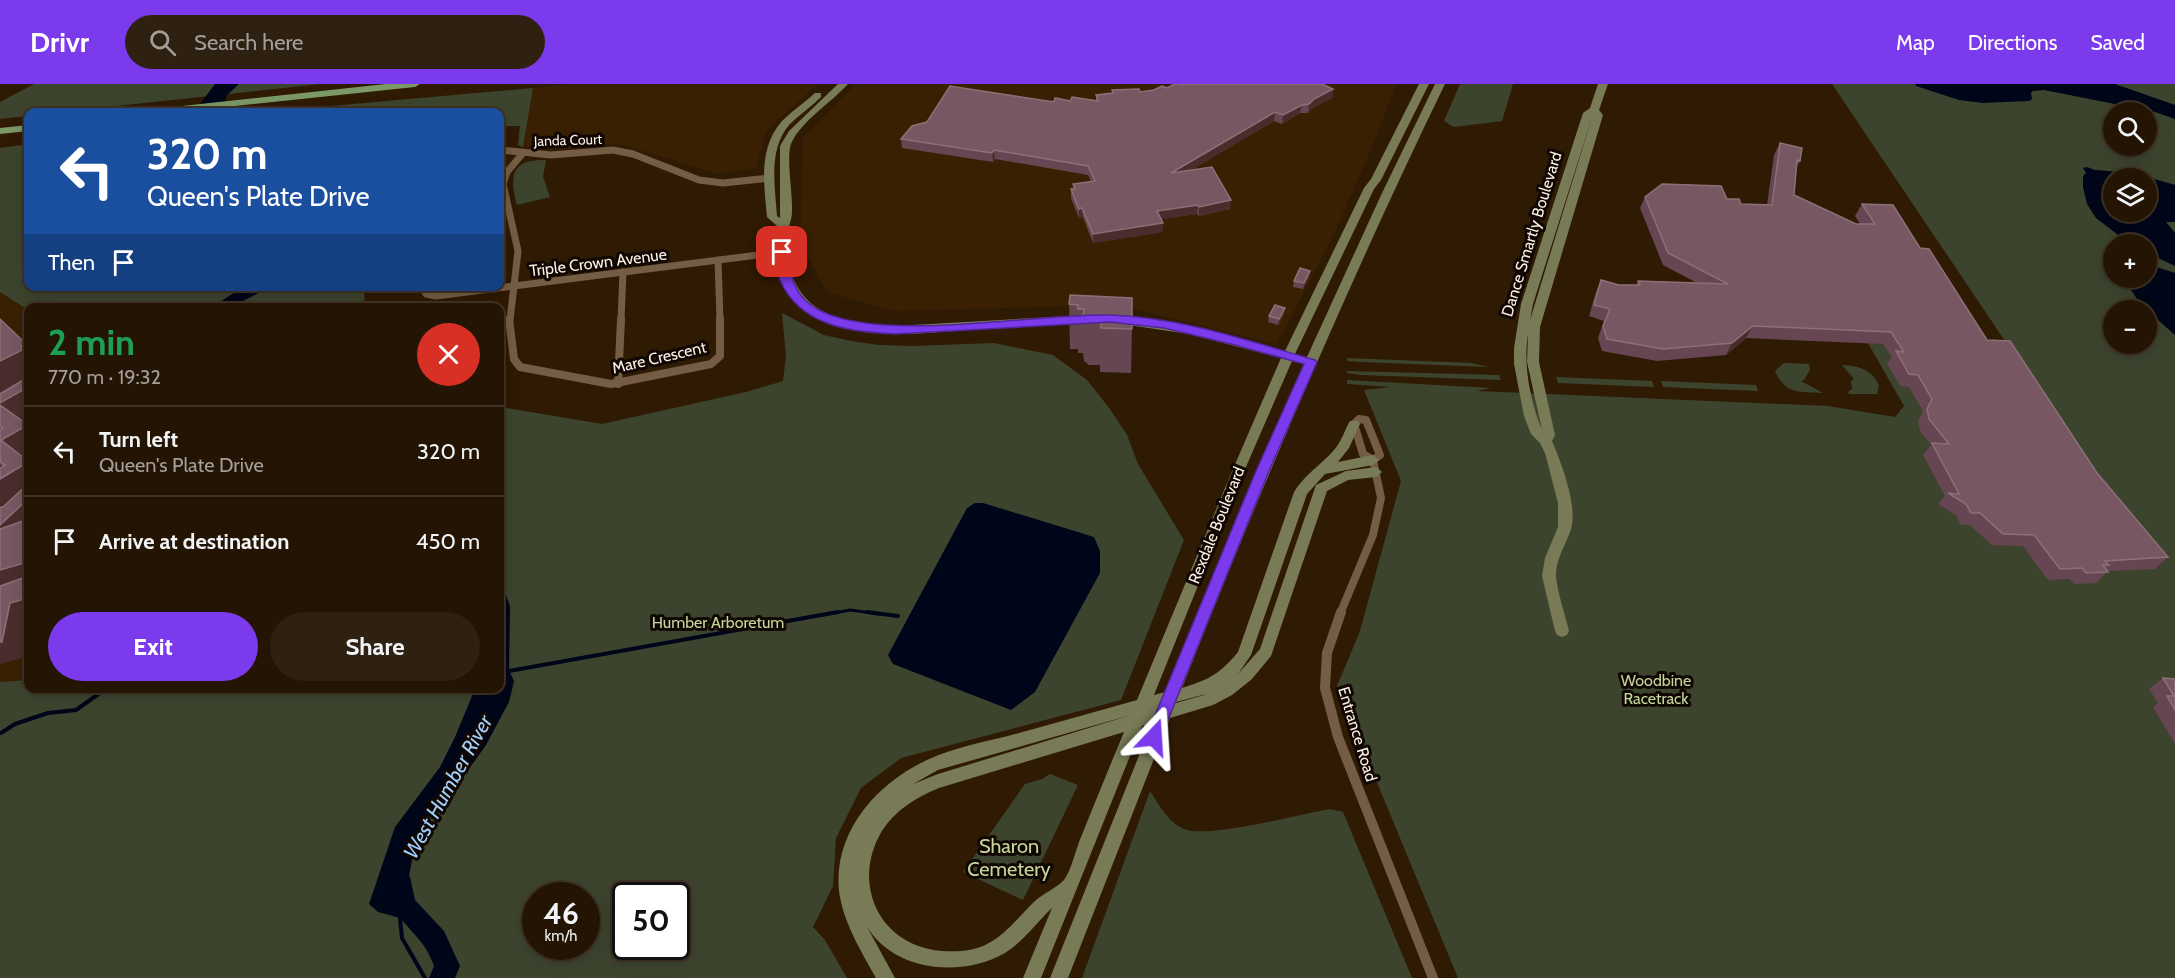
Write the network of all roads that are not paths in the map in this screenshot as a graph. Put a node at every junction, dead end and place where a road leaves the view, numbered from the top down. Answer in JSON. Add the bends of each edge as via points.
{"nodes":[{"id":1,"x":415,"y":84,"type":"edge"},
{"id":2,"x":831,"y":84,"type":"edge"},
{"id":3,"x":843,"y":84,"type":"edge"},
{"id":4,"x":1424,"y":84,"type":"edge"},
{"id":5,"x":1440,"y":84,"type":"edge"},
{"id":6,"x":1603,"y":84,"type":"edge"},
{"id":7,"x":817,"y":102,"type":"junction"},
{"id":8,"x":196,"y":108,"type":"edge"},
{"id":9,"x":24,"y":124,"type":"edge"},
{"id":10,"x":0,"y":127,"type":"edge"},
{"id":11,"x":504,"y":150,"type":"edge"},
{"id":12,"x":524,"y":153,"type":"junction"},
{"id":13,"x":785,"y":170,"type":"junction"},
{"id":14,"x":770,"y":175,"type":"junction"},
{"id":15,"x":504,"y":181,"type":"edge"},
{"id":16,"x":504,"y":188,"type":"edge"},
{"id":17,"x":782,"y":224,"type":"junction"},
{"id":18,"x":782,"y":252,"type":"junction"},
{"id":19,"x":718,"y":260,"type":"junction"},
{"id":20,"x":623,"y":272,"type":"junction"},
{"id":21,"x":512,"y":286,"type":"junction"},
{"id":22,"x":504,"y":287,"type":"edge"},
{"id":23,"x":424,"y":291,"type":"edge"},
{"id":24,"x":474,"y":291,"type":"edge"},
{"id":25,"x":1287,"y":360,"type":"junction"},
{"id":26,"x":1309,"y":367,"type":"junction"},
{"id":27,"x":618,"y":384,"type":"junction"},
{"id":28,"x":1354,"y":424,"type":"junction"},
{"id":29,"x":1375,"y":466,"type":"junction"},
{"id":30,"x":1322,"y":470,"type":"junction"},
{"id":31,"x":1236,"y":476,"type":"junction"},
{"id":32,"x":1257,"y":484,"type":"junction"},
{"id":33,"x":1562,"y":632,"type":"dead end"},
{"id":34,"x":1070,"y":885,"type":"junction"},
{"id":35,"x":886,"y":978,"type":"edge"},
{"id":36,"x":1032,"y":978,"type":"edge"},
{"id":37,"x":1059,"y":978,"type":"edge"},
{"id":38,"x":1433,"y":978,"type":"edge"}],
"edges":[{"from":1,"to":8,"type":"main road"},
{"from":2,"to":7,"type":"main road"},
{"from":3,"to":7,"type":"main road"},
{"from":4,"to":25,"type":"main road","name":"Rexdale Boulevard","via":[[1369,188]]},
{"from":5,"to":26,"type":"main road","name":"Rexdale Boulevard"},
{"from":6,"to":33,"type":"main road","name":"Dance Smartly Boulevard","via":[[1594,110],[1588,113],[1569,169],[1521,332],[1520,363],[1530,416],[1537,434],[1545,440],[1566,516],[1549,576]]},
{"from":7,"to":13,"type":"main road","via":[[785,146]]},
{"from":7,"to":14,"type":"main road","via":[[786,123],[776,136],[770,149]]},
{"from":9,"to":10,"type":"main road"},
{"from":11,"to":12,"type":"street"},
{"from":12,"to":14,"type":"street","name":"Janda Court","via":[[613,150],[699,180],[717,182]]},
{"from":12,"to":15,"type":"street","name":"Mare Crescent","via":[[509,168]]},
{"from":13,"to":14,"type":"street","name":"Janda Court"},
{"from":13,"to":17,"type":"main road","via":[[787,214]]},
{"from":14,"to":17,"type":"main road","via":[[772,218]]},
{"from":16,"to":21,"type":"street","name":"Mare Crescent","via":[[517,246]]},
{"from":17,"to":18,"type":"main road"},
{"from":18,"to":19,"type":"street","name":"Triple Crown Avenue"},
{"from":18,"to":25,"type":"main road","via":[[785,279],[801,303],[818,316],[841,324],[895,330],[1110,318],[1156,323],[1222,339],[1235,349]]},
{"from":19,"to":20,"type":"street","name":"Triple Crown Avenue"},
{"from":19,"to":27,"type":"street","name":"Mare Crescent","via":[[720,356],[711,364]]},
{"from":20,"to":21,"type":"street","name":"Triple Crown Avenue"},
{"from":20,"to":27,"type":"street"},
{"from":21,"to":22,"type":"street","name":"Triple Crown Avenue"},
{"from":21,"to":27,"type":"street","name":"Mare Crescent","via":[[509,315],[516,363],[527,370]]},
{"from":23,"to":24,"type":"street","name":"Triple Crown Avenue","via":[[436,296]]},
{"from":25,"to":26,"type":"main road"},
{"from":25,"to":31,"type":"main road","name":"Rexdale Boulevard"},
{"from":26,"to":32,"type":"main road","name":"Rexdale Boulevard"},
{"from":28,"to":29,"type":"street","name":"Entrance Road","via":[[1364,454]]},
{"from":28,"to":29,"type":"street","name":"Entrance Road","via":[[1362,419],[1370,426],[1380,455]]},
{"from":28,"to":30,"type":"main road","via":[[1348,444]]},
{"from":29,"to":30,"type":"main road"},
{"from":29,"to":34,"type":"main road","via":[[1321,488],[1266,652],[1233,687],[1208,700],[914,791],[892,806],[876,826],[864,849],[860,875],[867,912],[891,943],[924,958],[951,961],[995,950]]},
{"from":29,"to":38,"type":"street","name":"Entrance Road","via":[[1381,498],[1373,535],[1327,653],[1325,688],[1349,768]]},
{"from":30,"to":35,"type":"main road","via":[[1302,492],[1244,655],[1229,674],[1207,687],[934,764],[896,784],[881,798],[857,833],[848,874],[854,916]]},
{"from":31,"to":32,"type":"main road"},
{"from":31,"to":34,"type":"main road","name":"Rexdale Boulevard"},
{"from":32,"to":37,"type":"main road","name":"Rexdale Boulevard"},
{"from":34,"to":36,"type":"main road","name":"Rexdale Boulevard"}]}
